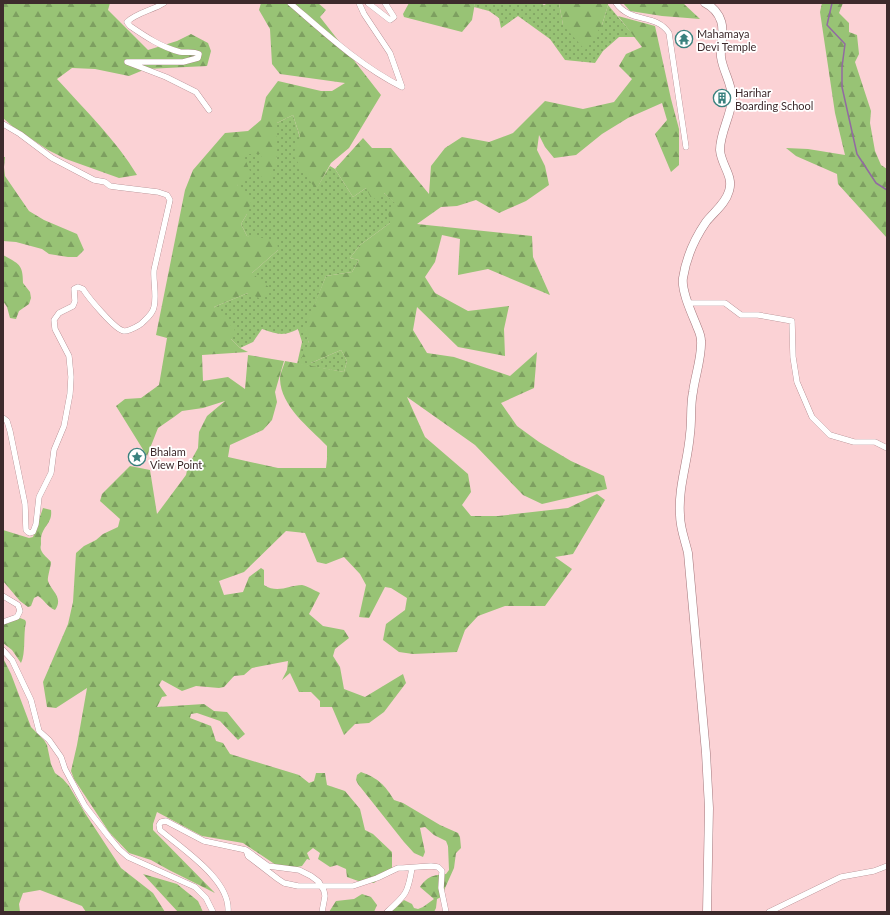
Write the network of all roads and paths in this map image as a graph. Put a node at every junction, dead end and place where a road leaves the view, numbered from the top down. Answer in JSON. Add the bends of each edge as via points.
{"nodes":[{"id":1,"x":164,"y":3,"type":"edge"},
{"id":2,"x":290,"y":3,"type":"edge"},
{"id":3,"x":359,"y":3,"type":"edge"},
{"id":4,"x":368,"y":3,"type":"edge"},
{"id":5,"x":385,"y":3,"type":"edge"},
{"id":6,"x":616,"y":3,"type":"edge"},
{"id":7,"x":706,"y":3,"type":"edge"},
{"id":8,"x":209,"y":110,"type":"dead end"},
{"id":9,"x":3,"y":124,"type":"edge"},
{"id":10,"x":686,"y":147,"type":"dead end"},
{"id":11,"x":688,"y":303,"type":"junction"},
{"id":12,"x":3,"y":418,"type":"edge"},
{"id":13,"x":887,"y":448,"type":"edge"},
{"id":14,"x":3,"y":596,"type":"edge"},
{"id":15,"x":3,"y":622,"type":"edge"},
{"id":16,"x":3,"y":650,"type":"edge"},
{"id":17,"x":246,"y":850,"type":"junction"},
{"id":18,"x":887,"y":866,"type":"edge"},
{"id":19,"x":412,"y":868,"type":"junction"},
{"id":20,"x":322,"y":886,"type":"junction"},
{"id":21,"x":213,"y":912,"type":"edge"},
{"id":22,"x":228,"y":912,"type":"edge"},
{"id":23,"x":322,"y":912,"type":"edge"},
{"id":24,"x":387,"y":912,"type":"edge"},
{"id":25,"x":446,"y":912,"type":"edge"},
{"id":26,"x":707,"y":912,"type":"edge"},
{"id":27,"x":769,"y":912,"type":"edge"}],
"edges":[{"from":1,"to":8,"type":"street","via":[[132,17],[127,22],[156,43],[182,52],[195,52],[199,54],[198,58],[183,62],[127,62],[196,92]]},
{"from":2,"to":3,"type":"street","via":[[354,57],[402,88],[390,53]]},
{"from":4,"to":5,"type":"street","via":[[390,20],[394,17]]},
{"from":6,"to":10,"type":"street","via":[[632,16],[661,24],[669,33]]},
{"from":7,"to":11,"type":"main road","via":[[718,13],[722,22],[721,55],[732,100],[720,152],[730,186],[726,198],[706,222],[686,264],[683,286]]},
{"from":9,"to":12,"type":"street","via":[[52,158],[94,180],[110,186],[158,192],[167,195],[170,200],[154,270],[155,305],[150,316],[133,329],[117,328],[83,289],[78,287],[74,289],[73,306],[59,313],[54,320],[68,356],[70,394],[64,426],[54,450],[51,473],[39,497],[36,524],[30,533],[26,530],[24,504],[10,431],[7,421]]},
{"from":11,"to":13,"type":"street","via":[[725,303],[741,314],[792,321],[797,382],[812,417],[830,435],[854,442],[875,442]]},
{"from":11,"to":26,"type":"main road","via":[[700,333],[701,344],[679,498],[681,530],[688,553],[706,753],[709,808]]},
{"from":14,"to":15,"type":"street","via":[[18,605],[20,611],[17,617]]},
{"from":16,"to":21,"type":"street","via":[[12,660],[31,700],[39,731],[61,756],[65,769],[85,806],[109,837],[128,857],[199,890]]},
{"from":17,"to":20,"type":"street","via":[[268,866],[304,872]]},
{"from":17,"to":20,"type":"street","via":[[248,856],[284,883]]},
{"from":17,"to":22,"type":"street","via":[[204,841],[166,821],[159,825],[160,830],[215,878],[227,898]]},
{"from":18,"to":27,"type":"street","via":[[841,877]]},
{"from":19,"to":20,"type":"street","via":[[398,868],[353,886]]},
{"from":19,"to":24,"type":"street","via":[[408,888],[403,897]]},
{"from":19,"to":25,"type":"street","via":[[431,866],[442,871],[441,888]]},
{"from":20,"to":23,"type":"street","via":[[325,893]]}]}
